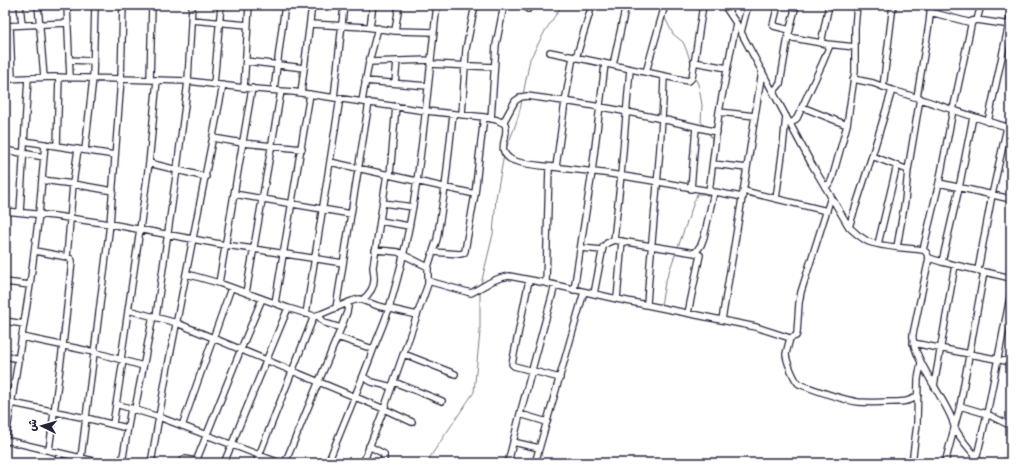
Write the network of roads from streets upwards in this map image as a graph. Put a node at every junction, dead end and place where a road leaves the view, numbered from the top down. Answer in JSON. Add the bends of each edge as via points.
{"nodes":[{"id":1,"x":20,"y":5,"type":"edge"},
{"id":2,"x":38,"y":5,"type":"edge"},
{"id":3,"x":67,"y":5,"type":"edge"},
{"id":4,"x":95,"y":5,"type":"edge"},
{"id":5,"x":123,"y":5,"type":"edge"},
{"id":6,"x":152,"y":5,"type":"edge"},
{"id":7,"x":192,"y":5,"type":"edge"},
{"id":8,"x":221,"y":5,"type":"edge"},
{"id":9,"x":249,"y":5,"type":"edge"},
{"id":10,"x":285,"y":5,"type":"edge"},
{"id":11,"x":312,"y":5,"type":"edge"},
{"id":12,"x":344,"y":5,"type":"edge"},
{"id":13,"x":373,"y":5,"type":"edge"},
{"id":14,"x":399,"y":5,"type":"edge"},
{"id":15,"x":437,"y":5,"type":"edge"},
{"id":16,"x":475,"y":5,"type":"edge"},
{"id":17,"x":504,"y":5,"type":"edge"},
{"id":18,"x":592,"y":5,"type":"edge"},
{"id":19,"x":626,"y":5,"type":"edge"},
{"id":20,"x":703,"y":5,"type":"edge"},
{"id":21,"x":724,"y":5,"type":"edge"},
{"id":22,"x":748,"y":5,"type":"edge"},
{"id":23,"x":778,"y":5,"type":"edge"},
{"id":24,"x":796,"y":5,"type":"edge"},
{"id":25,"x":829,"y":5,"type":"edge"},
{"id":26,"x":857,"y":5,"type":"edge"},
{"id":27,"x":893,"y":5,"type":"edge"},
{"id":28,"x":931,"y":5,"type":"edge"},
{"id":29,"x":981,"y":5,"type":"edge"},
{"id":30,"x":663,"y":7,"type":"edge"},
{"id":31,"x":930,"y":12,"type":"junction"},
{"id":32,"x":1011,"y":14,"type":"edge"},
{"id":33,"x":191,"y":20,"type":"junction"},
{"id":34,"x":977,"y":20,"type":"junction"},
{"id":35,"x":67,"y":23,"type":"junction"},
{"id":36,"x":219,"y":23,"type":"junction"},
{"id":37,"x":736,"y":23,"type":"junction"},
{"id":38,"x":972,"y":23,"type":"junction"},
{"id":39,"x":248,"y":24,"type":"junction"},
{"id":40,"x":310,"y":24,"type":"junction"},
{"id":41,"x":22,"y":25,"type":"junction"},
{"id":42,"x":40,"y":25,"type":"junction"},
{"id":43,"x":343,"y":25,"type":"junction"},
{"id":44,"x":1010,"y":25,"type":"edge"},
{"id":45,"x":8,"y":26,"type":"edge"},
{"id":46,"x":370,"y":27,"type":"junction"},
{"id":47,"x":378,"y":28,"type":"junction"},
{"id":48,"x":790,"y":30,"type":"junction"},
{"id":49,"x":395,"y":31,"type":"junction"},
{"id":50,"x":434,"y":32,"type":"junction"},
{"id":51,"x":741,"y":32,"type":"junction"},
{"id":52,"x":788,"y":38,"type":"junction"},
{"id":53,"x":821,"y":43,"type":"junction"},
{"id":54,"x":830,"y":45,"type":"junction"},
{"id":55,"x":855,"y":47,"type":"junction"},
{"id":56,"x":550,"y":52,"type":"dead end"},
{"id":57,"x":574,"y":57,"type":"junction"},
{"id":58,"x":69,"y":60,"type":"junction"},
{"id":59,"x":246,"y":60,"type":"junction"},
{"id":60,"x":93,"y":61,"type":"junction"},
{"id":61,"x":397,"y":61,"type":"junction"},
{"id":62,"x":370,"y":62,"type":"junction"},
{"id":63,"x":430,"y":62,"type":"junction"},
{"id":64,"x":694,"y":62,"type":"junction"},
{"id":65,"x":278,"y":64,"type":"junction"},
{"id":66,"x":605,"y":64,"type":"junction"},
{"id":67,"x":465,"y":65,"type":"junction"},
{"id":68,"x":613,"y":65,"type":"junction"},
{"id":69,"x":494,"y":67,"type":"junction"},
{"id":70,"x":304,"y":68,"type":"junction"},
{"id":71,"x":728,"y":68,"type":"junction"},
{"id":72,"x":630,"y":69,"type":"junction"},
{"id":73,"x":646,"y":72,"type":"junction"},
{"id":74,"x":762,"y":72,"type":"junction"},
{"id":75,"x":664,"y":76,"type":"junction"},
{"id":76,"x":28,"y":78,"type":"junction"},
{"id":77,"x":44,"y":78,"type":"junction"},
{"id":78,"x":59,"y":78,"type":"junction"},
{"id":79,"x":70,"y":78,"type":"junction"},
{"id":80,"x":93,"y":78,"type":"junction"},
{"id":81,"x":5,"y":79,"type":"edge"},
{"id":82,"x":12,"y":79,"type":"junction"},
{"id":83,"x":121,"y":79,"type":"junction"},
{"id":84,"x":853,"y":79,"type":"junction"},
{"id":85,"x":150,"y":80,"type":"junction"},
{"id":86,"x":157,"y":80,"type":"junction"},
{"id":87,"x":188,"y":81,"type":"junction"},
{"id":88,"x":365,"y":81,"type":"junction"},
{"id":89,"x":396,"y":83,"type":"junction"},
{"id":90,"x":214,"y":84,"type":"junction"},
{"id":91,"x":223,"y":85,"type":"junction"},
{"id":92,"x":428,"y":86,"type":"junction"},
{"id":93,"x":883,"y":86,"type":"junction"},
{"id":94,"x":244,"y":88,"type":"junction"},
{"id":95,"x":252,"y":88,"type":"junction"},
{"id":96,"x":274,"y":90,"type":"junction"},
{"id":97,"x":892,"y":90,"type":"junction"},
{"id":98,"x":281,"y":91,"type":"junction"},
{"id":99,"x":774,"y":92,"type":"junction"},
{"id":100,"x":301,"y":93,"type":"junction"},
{"id":101,"x":310,"y":94,"type":"junction"},
{"id":102,"x":334,"y":98,"type":"junction"},
{"id":103,"x":340,"y":98,"type":"junction"},
{"id":104,"x":918,"y":98,"type":"junction"},
{"id":105,"x":362,"y":101,"type":"junction"},
{"id":106,"x":369,"y":102,"type":"junction"},
{"id":107,"x":565,"y":102,"type":"junction"},
{"id":108,"x":396,"y":106,"type":"junction"},
{"id":109,"x":599,"y":107,"type":"junction"},
{"id":110,"x":802,"y":107,"type":"junction"},
{"id":111,"x":953,"y":110,"type":"junction"},
{"id":112,"x":426,"y":111,"type":"junction"},
{"id":113,"x":627,"y":111,"type":"junction"},
{"id":114,"x":719,"y":112,"type":"junction"},
{"id":115,"x":453,"y":114,"type":"junction"},
{"id":116,"x":462,"y":115,"type":"junction"},
{"id":117,"x":786,"y":115,"type":"junction"},
{"id":118,"x":754,"y":116,"type":"junction"},
{"id":119,"x":484,"y":117,"type":"junction"},
{"id":120,"x":972,"y":117,"type":"junction"},
{"id":121,"x":662,"y":118,"type":"junction"},
{"id":122,"x":491,"y":119,"type":"junction"},
{"id":123,"x":988,"y":122,"type":"junction"},
{"id":124,"x":503,"y":123,"type":"junction"},
{"id":125,"x":790,"y":124,"type":"junction"},
{"id":126,"x":847,"y":125,"type":"junction"},
{"id":127,"x":696,"y":127,"type":"junction"},
{"id":128,"x":1009,"y":128,"type":"edge"},
{"id":129,"x":717,"y":132,"type":"junction"},
{"id":130,"x":213,"y":138,"type":"junction"},
{"id":131,"x":24,"y":141,"type":"junction"},
{"id":132,"x":243,"y":143,"type":"junction"},
{"id":133,"x":45,"y":144,"type":"junction"},
{"id":134,"x":57,"y":146,"type":"junction"},
{"id":135,"x":272,"y":146,"type":"junction"},
{"id":136,"x":78,"y":149,"type":"junction"},
{"id":137,"x":302,"y":149,"type":"junction"},
{"id":138,"x":5,"y":150,"type":"edge"},
{"id":139,"x":85,"y":150,"type":"junction"},
{"id":140,"x":23,"y":153,"type":"junction"},
{"id":141,"x":115,"y":155,"type":"junction"},
{"id":142,"x":872,"y":156,"type":"junction"},
{"id":143,"x":44,"y":157,"type":"junction"},
{"id":144,"x":330,"y":162,"type":"junction"},
{"id":145,"x":149,"y":163,"type":"junction"},
{"id":146,"x":713,"y":164,"type":"junction"},
{"id":147,"x":898,"y":165,"type":"junction"},
{"id":148,"x":549,"y":167,"type":"junction"},
{"id":149,"x":556,"y":167,"type":"junction"},
{"id":150,"x":358,"y":168,"type":"junction"},
{"id":151,"x":747,"y":168,"type":"junction"},
{"id":152,"x":177,"y":170,"type":"junction"},
{"id":153,"x":908,"y":170,"type":"junction"},
{"id":154,"x":592,"y":172,"type":"junction"},
{"id":155,"x":388,"y":175,"type":"junction"},
{"id":156,"x":621,"y":176,"type":"junction"},
{"id":157,"x":206,"y":177,"type":"junction"},
{"id":158,"x":42,"y":180,"type":"junction"},
{"id":159,"x":417,"y":181,"type":"junction"},
{"id":160,"x":658,"y":182,"type":"junction"},
{"id":161,"x":939,"y":183,"type":"junction"},
{"id":162,"x":73,"y":184,"type":"junction"},
{"id":163,"x":825,"y":187,"type":"junction"},
{"id":164,"x":445,"y":188,"type":"junction"},
{"id":165,"x":959,"y":188,"type":"junction"},
{"id":166,"x":691,"y":189,"type":"junction"},
{"id":167,"x":113,"y":192,"type":"junction"},
{"id":168,"x":712,"y":192,"type":"junction"},
{"id":169,"x":234,"y":194,"type":"junction"},
{"id":170,"x":475,"y":194,"type":"junction"},
{"id":171,"x":743,"y":194,"type":"junction"},
{"id":172,"x":992,"y":195,"type":"junction"},
{"id":173,"x":831,"y":197,"type":"junction"},
{"id":174,"x":262,"y":199,"type":"junction"},
{"id":175,"x":776,"y":199,"type":"junction"},
{"id":176,"x":1011,"y":199,"type":"edge"},
{"id":177,"x":383,"y":203,"type":"junction"},
{"id":178,"x":292,"y":204,"type":"junction"},
{"id":179,"x":413,"y":207,"type":"junction"},
{"id":180,"x":323,"y":210,"type":"junction"},
{"id":181,"x":5,"y":211,"type":"edge"},
{"id":182,"x":827,"y":211,"type":"junction"},
{"id":183,"x":20,"y":212,"type":"junction"},
{"id":184,"x":39,"y":214,"type":"junction"},
{"id":185,"x":351,"y":214,"type":"junction"},
{"id":186,"x":71,"y":218,"type":"junction"},
{"id":187,"x":380,"y":221,"type":"junction"},
{"id":188,"x":110,"y":224,"type":"junction"},
{"id":189,"x":409,"y":226,"type":"junction"},
{"id":190,"x":849,"y":227,"type":"junction"},
{"id":191,"x":140,"y":229,"type":"junction"},
{"id":192,"x":168,"y":234,"type":"junction"},
{"id":193,"x":193,"y":240,"type":"junction"},
{"id":194,"x":614,"y":240,"type":"junction"},
{"id":195,"x":622,"y":241,"type":"junction"},
{"id":196,"x":878,"y":244,"type":"junction"},
{"id":197,"x":225,"y":245,"type":"junction"},
{"id":198,"x":651,"y":246,"type":"junction"},
{"id":199,"x":897,"y":247,"type":"junction"},
{"id":200,"x":581,"y":248,"type":"junction"},
{"id":201,"x":254,"y":249,"type":"junction"},
{"id":202,"x":375,"y":250,"type":"junction"},
{"id":203,"x":602,"y":250,"type":"junction"},
{"id":204,"x":923,"y":250,"type":"junction"},
{"id":205,"x":35,"y":251,"type":"junction"},
{"id":206,"x":433,"y":252,"type":"junction"},
{"id":207,"x":284,"y":253,"type":"junction"},
{"id":208,"x":696,"y":253,"type":"junction"},
{"id":209,"x":403,"y":254,"type":"junction"},
{"id":210,"x":67,"y":257,"type":"junction"},
{"id":211,"x":929,"y":258,"type":"junction"},
{"id":212,"x":315,"y":259,"type":"junction"},
{"id":213,"x":942,"y":262,"type":"junction"},
{"id":214,"x":343,"y":263,"type":"junction"},
{"id":215,"x":955,"y":265,"type":"junction"},
{"id":216,"x":428,"y":267,"type":"junction"},
{"id":217,"x":978,"y":270,"type":"junction"},
{"id":218,"x":984,"y":272,"type":"junction"},
{"id":219,"x":187,"y":274,"type":"junction"},
{"id":220,"x":1011,"y":278,"type":"edge"},
{"id":221,"x":529,"y":280,"type":"junction"},
{"id":222,"x":428,"y":281,"type":"junction"},
{"id":223,"x":5,"y":282,"type":"edge"},
{"id":224,"x":219,"y":283,"type":"junction"},
{"id":225,"x":546,"y":283,"type":"junction"},
{"id":226,"x":30,"y":285,"type":"junction"},
{"id":227,"x":555,"y":285,"type":"junction"},
{"id":228,"x":231,"y":288,"type":"junction"},
{"id":229,"x":574,"y":290,"type":"junction"},
{"id":230,"x":584,"y":292,"type":"junction"},
{"id":231,"x":1011,"y":292,"type":"edge"},
{"id":232,"x":246,"y":293,"type":"junction"},
{"id":233,"x":594,"y":294,"type":"junction"},
{"id":234,"x":262,"y":299,"type":"junction"},
{"id":235,"x":617,"y":299,"type":"junction"},
{"id":236,"x":362,"y":300,"type":"junction"},
{"id":237,"x":349,"y":302,"type":"junction"},
{"id":238,"x":275,"y":303,"type":"junction"},
{"id":239,"x":647,"y":304,"type":"junction"},
{"id":240,"x":288,"y":308,"type":"junction"},
{"id":241,"x":336,"y":308,"type":"junction"},
{"id":242,"x":389,"y":308,"type":"junction"},
{"id":243,"x":128,"y":310,"type":"junction"},
{"id":244,"x":688,"y":313,"type":"junction"},
{"id":245,"x":306,"y":314,"type":"junction"},
{"id":246,"x":417,"y":315,"type":"junction"},
{"id":247,"x":154,"y":316,"type":"junction"},
{"id":248,"x":316,"y":316,"type":"junction"},
{"id":249,"x":722,"y":320,"type":"junction"},
{"id":250,"x":5,"y":321,"type":"edge"},
{"id":251,"x":177,"y":322,"type":"junction"},
{"id":252,"x":24,"y":324,"type":"junction"},
{"id":253,"x":341,"y":328,"type":"junction"},
{"id":254,"x":22,"y":337,"type":"junction"},
{"id":255,"x":214,"y":337,"type":"junction"},
{"id":256,"x":337,"y":337,"type":"junction"},
{"id":257,"x":790,"y":338,"type":"junction"},
{"id":258,"x":913,"y":343,"type":"junction"},
{"id":259,"x":63,"y":345,"type":"junction"},
{"id":260,"x":241,"y":349,"type":"junction"},
{"id":261,"x":941,"y":349,"type":"junction"},
{"id":262,"x":373,"y":350,"type":"junction"},
{"id":263,"x":94,"y":352,"type":"junction"},
{"id":264,"x":404,"y":354,"type":"junction"},
{"id":265,"x":969,"y":354,"type":"junction"},
{"id":266,"x":5,"y":356,"type":"edge"},
{"id":267,"x":19,"y":359,"type":"junction"},
{"id":268,"x":122,"y":359,"type":"junction"},
{"id":269,"x":267,"y":360,"type":"junction"},
{"id":270,"x":997,"y":360,"type":"junction"},
{"id":271,"x":1011,"y":362,"type":"edge"},
{"id":272,"x":921,"y":363,"type":"junction"},
{"id":273,"x":143,"y":366,"type":"junction"},
{"id":274,"x":532,"y":370,"type":"junction"},
{"id":275,"x":292,"y":371,"type":"junction"},
{"id":276,"x":455,"y":374,"type":"dead end"},
{"id":277,"x":363,"y":377,"type":"junction"},
{"id":278,"x":560,"y":378,"type":"junction"},
{"id":279,"x":319,"y":382,"type":"junction"},
{"id":280,"x":393,"y":384,"type":"junction"},
{"id":281,"x":934,"y":386,"type":"junction"},
{"id":282,"x":5,"y":393,"type":"edge"},
{"id":283,"x":13,"y":394,"type":"junction"},
{"id":284,"x":918,"y":395,"type":"junction"},
{"id":285,"x":355,"y":397,"type":"junction"},
{"id":286,"x":442,"y":401,"type":"dead end"},
{"id":287,"x":12,"y":403,"type":"junction"},
{"id":288,"x":116,"y":404,"type":"junction"},
{"id":289,"x":960,"y":406,"type":"junction"},
{"id":290,"x":133,"y":409,"type":"junction"},
{"id":291,"x":384,"y":409,"type":"junction"},
{"id":292,"x":54,"y":411,"type":"junction"},
{"id":293,"x":520,"y":414,"type":"junction"},
{"id":294,"x":987,"y":414,"type":"junction"},
{"id":295,"x":159,"y":417,"type":"junction"},
{"id":296,"x":86,"y":418,"type":"junction"},
{"id":297,"x":412,"y":422,"type":"dead end"},
{"id":298,"x":547,"y":422,"type":"junction"},
{"id":299,"x":113,"y":424,"type":"junction"},
{"id":300,"x":182,"y":426,"type":"junction"},
{"id":301,"x":1011,"y":426,"type":"edge"},
{"id":302,"x":128,"y":428,"type":"junction"},
{"id":303,"x":955,"y":428,"type":"junction"},
{"id":304,"x":207,"y":435,"type":"junction"},
{"id":305,"x":5,"y":440,"type":"edge"},
{"id":306,"x":513,"y":442,"type":"junction"},
{"id":307,"x":5,"y":443,"type":"edge"},
{"id":308,"x":232,"y":445,"type":"junction"},
{"id":309,"x":369,"y":446,"type":"junction"},
{"id":310,"x":1011,"y":446,"type":"edge"},
{"id":311,"x":539,"y":448,"type":"junction"},
{"id":312,"x":49,"y":450,"type":"junction"},
{"id":313,"x":60,"y":453,"type":"junction"},
{"id":314,"x":259,"y":455,"type":"junction"},
{"id":315,"x":85,"y":460,"type":"edge"},
{"id":316,"x":977,"y":462,"type":"edge"},
{"id":317,"x":58,"y":463,"type":"edge"},
{"id":318,"x":102,"y":463,"type":"edge"},
{"id":319,"x":122,"y":463,"type":"edge"},
{"id":320,"x":151,"y":463,"type":"edge"},
{"id":321,"x":182,"y":463,"type":"edge"},
{"id":322,"x":224,"y":463,"type":"edge"},
{"id":323,"x":256,"y":463,"type":"edge"},
{"id":324,"x":280,"y":463,"type":"edge"},
{"id":325,"x":285,"y":463,"type":"edge"},
{"id":326,"x":328,"y":463,"type":"edge"},
{"id":327,"x":363,"y":463,"type":"edge"},
{"id":328,"x":384,"y":463,"type":"edge"},
{"id":329,"x":508,"y":463,"type":"edge"},
{"id":330,"x":535,"y":463,"type":"edge"},
{"id":331,"x":912,"y":463,"type":"edge"},
{"id":332,"x":945,"y":463,"type":"edge"},
{"id":333,"x":1007,"y":463,"type":"edge"}],
"edges":[{"from":1,"to":41,"type":"street"},
{"from":2,"to":42,"type":"street"},
{"from":3,"to":35,"type":"street"},
{"from":4,"to":60,"type":"street"},
{"from":5,"to":83,"type":"street"},
{"from":6,"to":85,"type":"street"},
{"from":7,"to":33,"type":"street"},
{"from":8,"to":36,"type":"street"},
{"from":9,"to":39,"type":"street"},
{"from":10,"to":65,"type":"street"},
{"from":11,"to":40,"type":"street"},
{"from":12,"to":43,"type":"street"},
{"from":13,"to":46,"type":"street"},
{"from":14,"to":49,"type":"street"},
{"from":15,"to":50,"type":"street"},
{"from":16,"to":67,"type":"street"},
{"from":17,"to":69,"type":"street"},
{"from":18,"to":57,"type":"street"},
{"from":19,"to":68,"type":"street"},
{"from":20,"to":64,"type":"street"},
{"from":21,"to":37,"type":"street"},
{"from":22,"to":51,"type":"street"},
{"from":23,"to":48,"type":"street","via":[[773,25]]},
{"from":24,"to":48,"type":"street"},
{"from":25,"to":53,"type":"street"},
{"from":26,"to":55,"type":"street"},
{"from":27,"to":93,"type":"street"},
{"from":28,"to":31,"type":"street"},
{"from":29,"to":34,"type":"street"},
{"from":30,"to":73,"type":"street"},
{"from":31,"to":38,"type":"street"},
{"from":31,"to":104,"type":"street"},
{"from":32,"to":44,"type":"street"},
{"from":33,"to":36,"type":"street"},
{"from":33,"to":87,"type":"street"},
{"from":34,"to":38,"type":"street"},
{"from":34,"to":44,"type":"street"},
{"from":35,"to":42,"type":"street"},
{"from":35,"to":58,"type":"street"},
{"from":36,"to":39,"type":"street"},
{"from":36,"to":90,"type":"street"},
{"from":37,"to":51,"type":"street"},
{"from":37,"to":71,"type":"street"},
{"from":38,"to":111,"type":"street"},
{"from":39,"to":59,"type":"street"},
{"from":40,"to":43,"type":"street"},
{"from":40,"to":70,"type":"street"},
{"from":41,"to":42,"type":"street"},
{"from":41,"to":45,"type":"street"},
{"from":42,"to":77,"type":"street"},
{"from":43,"to":46,"type":"street"},
{"from":43,"to":102,"type":"street"},
{"from":44,"to":123,"type":"street"},
{"from":45,"to":82,"type":"street"},
{"from":46,"to":47,"type":"street"},
{"from":47,"to":49,"type":"street"},
{"from":47,"to":62,"type":"street"},
{"from":48,"to":52,"type":"street"},
{"from":49,"to":50,"type":"street"},
{"from":50,"to":63,"type":"street"},
{"from":51,"to":74,"type":"street"},
{"from":52,"to":53,"type":"street"},
{"from":52,"to":99,"type":"street","via":[[780,84]]},
{"from":53,"to":54,"type":"street"},
{"from":54,"to":55,"type":"street"},
{"from":54,"to":110,"type":"street"},
{"from":55,"to":84,"type":"street"},
{"from":56,"to":57,"type":"street"},
{"from":57,"to":66,"type":"street"},
{"from":57,"to":107,"type":"street"},
{"from":58,"to":60,"type":"street"},
{"from":58,"to":79,"type":"street"},
{"from":59,"to":65,"type":"street"},
{"from":59,"to":94,"type":"street"},
{"from":60,"to":80,"type":"street"},
{"from":61,"to":62,"type":"street"},
{"from":61,"to":63,"type":"street"},
{"from":61,"to":89,"type":"street"},
{"from":62,"to":88,"type":"street"},
{"from":63,"to":67,"type":"street"},
{"from":63,"to":92,"type":"street"},
{"from":64,"to":71,"type":"street"},
{"from":64,"to":75,"type":"street","via":[[692,78],[688,81]]},
{"from":65,"to":70,"type":"street"},
{"from":65,"to":96,"type":"street"},
{"from":66,"to":68,"type":"street"},
{"from":66,"to":109,"type":"street"},
{"from":67,"to":69,"type":"street"},
{"from":67,"to":116,"type":"street"},
{"from":68,"to":72,"type":"street"},
{"from":69,"to":122,"type":"street"},
{"from":70,"to":100,"type":"street"},
{"from":71,"to":114,"type":"street"},
{"from":72,"to":73,"type":"street"},
{"from":72,"to":113,"type":"street"},
{"from":73,"to":75,"type":"street"},
{"from":74,"to":99,"type":"street"},
{"from":74,"to":118,"type":"street"},
{"from":75,"to":121,"type":"street"},
{"from":76,"to":77,"type":"street"},
{"from":76,"to":82,"type":"street"},
{"from":76,"to":131,"type":"street"},
{"from":77,"to":78,"type":"street"},
{"from":78,"to":79,"type":"street"},
{"from":78,"to":134,"type":"street"},
{"from":79,"to":80,"type":"street"},
{"from":80,"to":83,"type":"street"},
{"from":80,"to":139,"type":"street"},
{"from":81,"to":82,"type":"street"},
{"from":83,"to":85,"type":"street"},
{"from":83,"to":141,"type":"street"},
{"from":84,"to":93,"type":"street"},
{"from":84,"to":126,"type":"street"},
{"from":85,"to":86,"type":"street"},
{"from":86,"to":87,"type":"street"},
{"from":86,"to":145,"type":"street"},
{"from":87,"to":90,"type":"street"},
{"from":87,"to":152,"type":"street"},
{"from":88,"to":89,"type":"street"},
{"from":88,"to":105,"type":"street"},
{"from":89,"to":92,"type":"street"},
{"from":90,"to":91,"type":"street"},
{"from":91,"to":94,"type":"street"},
{"from":91,"to":130,"type":"street"},
{"from":92,"to":112,"type":"street"},
{"from":93,"to":97,"type":"street"},
{"from":94,"to":95,"type":"street"},
{"from":95,"to":96,"type":"street"},
{"from":95,"to":132,"type":"street"},
{"from":96,"to":98,"type":"street"},
{"from":97,"to":104,"type":"street"},
{"from":97,"to":142,"type":"street"},
{"from":98,"to":100,"type":"street"},
{"from":98,"to":135,"type":"street"},
{"from":99,"to":117,"type":"street"},
{"from":100,"to":101,"type":"street"},
{"from":101,"to":102,"type":"street"},
{"from":101,"to":137,"type":"street"},
{"from":102,"to":103,"type":"street"},
{"from":103,"to":105,"type":"street"},
{"from":103,"to":144,"type":"street"},
{"from":104,"to":111,"type":"street"},
{"from":104,"to":153,"type":"street"},
{"from":105,"to":106,"type":"street"},
{"from":106,"to":108,"type":"street"},
{"from":106,"to":150,"type":"street"},
{"from":107,"to":109,"type":"street"},
{"from":107,"to":124,"type":"street","via":[[521,96],[515,101]]},
{"from":107,"to":149,"type":"street"},
{"from":108,"to":112,"type":"street"},
{"from":108,"to":155,"type":"street"},
{"from":109,"to":113,"type":"street"},
{"from":109,"to":154,"type":"street"},
{"from":110,"to":125,"type":"street","via":[[797,118]]},
{"from":110,"to":126,"type":"street"},
{"from":111,"to":120,"type":"street"},
{"from":111,"to":161,"type":"street"},
{"from":112,"to":115,"type":"street"},
{"from":112,"to":159,"type":"street"},
{"from":113,"to":121,"type":"street"},
{"from":113,"to":156,"type":"street"},
{"from":114,"to":118,"type":"street"},
{"from":114,"to":129,"type":"street"},
{"from":115,"to":116,"type":"street"},
{"from":115,"to":164,"type":"street"},
{"from":116,"to":119,"type":"street"},
{"from":117,"to":125,"type":"street"},
{"from":117,"to":175,"type":"street"},
{"from":118,"to":151,"type":"street"},
{"from":119,"to":122,"type":"street"},
{"from":119,"to":170,"type":"street"},
{"from":120,"to":123,"type":"street"},
{"from":120,"to":165,"type":"street"},
{"from":121,"to":127,"type":"street"},
{"from":121,"to":160,"type":"street"},
{"from":122,"to":124,"type":"street"},
{"from":123,"to":128,"type":"street"},
{"from":124,"to":148,"type":"street","via":[[506,126],[503,147],[508,158],[515,162]]},
{"from":125,"to":163,"type":"street"},
{"from":126,"to":163,"type":"street","via":[[832,179]]},
{"from":127,"to":129,"type":"street"},
{"from":127,"to":166,"type":"street"},
{"from":128,"to":172,"type":"street"},
{"from":129,"to":146,"type":"street"},
{"from":130,"to":132,"type":"street"},
{"from":130,"to":157,"type":"street"},
{"from":131,"to":133,"type":"street"},
{"from":131,"to":140,"type":"street"},
{"from":132,"to":135,"type":"street"},
{"from":132,"to":169,"type":"street"},
{"from":133,"to":134,"type":"street"},
{"from":133,"to":143,"type":"street"},
{"from":134,"to":136,"type":"street"},
{"from":135,"to":137,"type":"street"},
{"from":135,"to":174,"type":"street"},
{"from":136,"to":139,"type":"street"},
{"from":136,"to":162,"type":"street"},
{"from":137,"to":178,"type":"street"},
{"from":138,"to":140,"type":"street"},
{"from":139,"to":141,"type":"street"},
{"from":140,"to":143,"type":"street"},
{"from":140,"to":183,"type":"street"},
{"from":141,"to":167,"type":"street"},
{"from":142,"to":147,"type":"street"},
{"from":142,"to":190,"type":"street"},
{"from":143,"to":158,"type":"street"},
{"from":144,"to":150,"type":"street"},
{"from":144,"to":180,"type":"street"},
{"from":145,"to":152,"type":"street"},
{"from":145,"to":191,"type":"street"},
{"from":146,"to":151,"type":"street"},
{"from":146,"to":168,"type":"street"},
{"from":147,"to":153,"type":"street"},
{"from":147,"to":196,"type":"street"},
{"from":148,"to":149,"type":"street"},
{"from":148,"to":225,"type":"street"},
{"from":149,"to":154,"type":"street"},
{"from":150,"to":155,"type":"street"},
{"from":150,"to":185,"type":"street"},
{"from":151,"to":171,"type":"street"},
{"from":152,"to":157,"type":"street"},
{"from":152,"to":192,"type":"street"},
{"from":153,"to":199,"type":"street"},
{"from":154,"to":156,"type":"street"},
{"from":154,"to":200,"type":"street"},
{"from":155,"to":159,"type":"street"},
{"from":155,"to":177,"type":"street"},
{"from":156,"to":160,"type":"street"},
{"from":156,"to":194,"type":"street"},
{"from":157,"to":193,"type":"street"},
{"from":158,"to":162,"type":"street"},
{"from":158,"to":184,"type":"street"},
{"from":159,"to":164,"type":"street"},
{"from":159,"to":179,"type":"street"},
{"from":160,"to":166,"type":"street"},
{"from":160,"to":198,"type":"street"},
{"from":161,"to":165,"type":"street"},
{"from":161,"to":204,"type":"street"},
{"from":162,"to":167,"type":"street"},
{"from":162,"to":186,"type":"street"},
{"from":163,"to":173,"type":"street"},
{"from":164,"to":170,"type":"street"},
{"from":164,"to":206,"type":"street"},
{"from":165,"to":172,"type":"street"},
{"from":165,"to":213,"type":"street"},
{"from":166,"to":168,"type":"street"},
{"from":167,"to":188,"type":"street"},
{"from":168,"to":171,"type":"street"},
{"from":168,"to":208,"type":"street","via":[[704,237]]},
{"from":169,"to":174,"type":"street"},
{"from":169,"to":197,"type":"street"},
{"from":170,"to":206,"type":"street","via":[[464,253]]},
{"from":171,"to":175,"type":"street"},
{"from":171,"to":249,"type":"street"},
{"from":172,"to":176,"type":"street"},
{"from":172,"to":217,"type":"street"},
{"from":173,"to":182,"type":"street"},
{"from":173,"to":190,"type":"street"},
{"from":174,"to":178,"type":"street"},
{"from":174,"to":201,"type":"street"},
{"from":175,"to":182,"type":"street"},
{"from":177,"to":179,"type":"street"},
{"from":177,"to":187,"type":"street"},
{"from":178,"to":180,"type":"street"},
{"from":178,"to":207,"type":"street"},
{"from":179,"to":189,"type":"street"},
{"from":180,"to":185,"type":"street"},
{"from":180,"to":212,"type":"street"},
{"from":181,"to":183,"type":"street"},
{"from":182,"to":257,"type":"street","via":[[801,292],[797,333]]},
{"from":183,"to":184,"type":"street"},
{"from":184,"to":186,"type":"street"},
{"from":184,"to":205,"type":"street"},
{"from":185,"to":214,"type":"street"},
{"from":186,"to":188,"type":"street"},
{"from":186,"to":210,"type":"street"},
{"from":187,"to":189,"type":"street"},
{"from":187,"to":202,"type":"street"},
{"from":188,"to":191,"type":"street"},
{"from":188,"to":263,"type":"street"},
{"from":189,"to":209,"type":"street"},
{"from":190,"to":196,"type":"street","via":[[867,241]]},
{"from":191,"to":192,"type":"street"},
{"from":191,"to":243,"type":"street"},
{"from":192,"to":193,"type":"street"},
{"from":192,"to":247,"type":"street"},
{"from":193,"to":197,"type":"street"},
{"from":193,"to":219,"type":"street"},
{"from":194,"to":195,"type":"street"},
{"from":194,"to":203,"type":"street","via":[[604,245]]},
{"from":195,"to":198,"type":"street"},
{"from":195,"to":235,"type":"street"},
{"from":196,"to":199,"type":"street"},
{"from":197,"to":201,"type":"street"},
{"from":197,"to":224,"type":"street"},
{"from":198,"to":208,"type":"street"},
{"from":198,"to":239,"type":"street"},
{"from":199,"to":204,"type":"street"},
{"from":200,"to":203,"type":"street"},
{"from":200,"to":229,"type":"street"},
{"from":201,"to":207,"type":"street"},
{"from":201,"to":232,"type":"street"},
{"from":202,"to":209,"type":"street"},
{"from":202,"to":236,"type":"street","via":[[373,286]]},
{"from":203,"to":233,"type":"street"},
{"from":204,"to":211,"type":"street"},
{"from":205,"to":210,"type":"street"},
{"from":205,"to":226,"type":"street"},
{"from":206,"to":216,"type":"street"},
{"from":207,"to":212,"type":"street"},
{"from":207,"to":238,"type":"street"},
{"from":208,"to":244,"type":"street","via":[[700,257]]},
{"from":209,"to":216,"type":"street"},
{"from":209,"to":242,"type":"street"},
{"from":210,"to":259,"type":"street","via":[[73,263]]},
{"from":211,"to":213,"type":"street"},
{"from":211,"to":258,"type":"street","via":[[912,337]]},
{"from":212,"to":214,"type":"street"},
{"from":212,"to":245,"type":"street"},
{"from":213,"to":215,"type":"street"},
{"from":214,"to":241,"type":"street"},
{"from":215,"to":217,"type":"street"},
{"from":215,"to":261,"type":"street"},
{"from":216,"to":222,"type":"street"},
{"from":217,"to":218,"type":"street"},
{"from":218,"to":220,"type":"street"},
{"from":218,"to":265,"type":"street"},
{"from":219,"to":224,"type":"street"},
{"from":219,"to":251,"type":"street"},
{"from":221,"to":222,"type":"street","via":[[509,276],[493,280],[470,293]]},
{"from":221,"to":225,"type":"street"},
{"from":221,"to":274,"type":"street","via":[[512,362],[514,366]]},
{"from":222,"to":246,"type":"street"},
{"from":223,"to":226,"type":"street"},
{"from":224,"to":228,"type":"street"},
{"from":225,"to":227,"type":"street"},
{"from":226,"to":252,"type":"street"},
{"from":227,"to":229,"type":"street"},
{"from":227,"to":274,"type":"street"},
{"from":228,"to":232,"type":"street"},
{"from":228,"to":255,"type":"street"},
{"from":229,"to":230,"type":"street"},
{"from":230,"to":233,"type":"street"},
{"from":230,"to":278,"type":"street"},
{"from":231,"to":270,"type":"street"},
{"from":232,"to":234,"type":"street"},
{"from":233,"to":235,"type":"street"},
{"from":234,"to":238,"type":"street"},
{"from":234,"to":260,"type":"street"},
{"from":235,"to":239,"type":"street"},
{"from":236,"to":237,"type":"street","via":[[355,299]]},
{"from":236,"to":242,"type":"street"},
{"from":237,"to":241,"type":"street"},
{"from":237,"to":253,"type":"street"},
{"from":238,"to":240,"type":"street"},
{"from":239,"to":244,"type":"street"},
{"from":240,"to":245,"type":"street"},
{"from":240,"to":269,"type":"street"},
{"from":241,"to":248,"type":"street"},
{"from":242,"to":246,"type":"street"},
{"from":242,"to":262,"type":"street"},
{"from":243,"to":247,"type":"street"},
{"from":243,"to":268,"type":"street"},
{"from":244,"to":249,"type":"street"},
{"from":245,"to":248,"type":"street"},
{"from":246,"to":264,"type":"street"},
{"from":247,"to":251,"type":"street"},
{"from":247,"to":273,"type":"street"},
{"from":248,"to":253,"type":"street"},
{"from":248,"to":275,"type":"street"},
{"from":249,"to":257,"type":"street"},
{"from":250,"to":252,"type":"street"},
{"from":251,"to":255,"type":"street"},
{"from":251,"to":295,"type":"street"},
{"from":252,"to":254,"type":"street"},
{"from":253,"to":256,"type":"street"},
{"from":254,"to":259,"type":"street"},
{"from":254,"to":267,"type":"street"},
{"from":255,"to":260,"type":"street"},
{"from":255,"to":300,"type":"street"},
{"from":256,"to":262,"type":"street"},
{"from":256,"to":279,"type":"street"},
{"from":257,"to":284,"type":"street","via":[[786,354],[795,380],[799,384],[857,402],[906,401],[913,400]]},
{"from":258,"to":261,"type":"street"},
{"from":258,"to":272,"type":"street"},
{"from":259,"to":263,"type":"street"},
{"from":259,"to":292,"type":"street"},
{"from":260,"to":269,"type":"street"},
{"from":260,"to":304,"type":"street"},
{"from":261,"to":265,"type":"street"},
{"from":261,"to":281,"type":"street"},
{"from":262,"to":277,"type":"street"},
{"from":263,"to":268,"type":"street"},
{"from":263,"to":296,"type":"street"},
{"from":264,"to":276,"type":"street"},
{"from":264,"to":280,"type":"street"},
{"from":265,"to":270,"type":"street"},
{"from":265,"to":289,"type":"street"},
{"from":266,"to":267,"type":"street"},
{"from":267,"to":283,"type":"street"},
{"from":268,"to":273,"type":"street"},
{"from":268,"to":288,"type":"street"},
{"from":269,"to":275,"type":"street"},
{"from":269,"to":308,"type":"street"},
{"from":270,"to":271,"type":"street"},
{"from":270,"to":294,"type":"street"},
{"from":272,"to":281,"type":"street"},
{"from":272,"to":284,"type":"street"},
{"from":273,"to":290,"type":"street"},
{"from":274,"to":278,"type":"street"},
{"from":274,"to":293,"type":"street"},
{"from":275,"to":279,"type":"street"},
{"from":275,"to":314,"type":"street"},
{"from":277,"to":280,"type":"street","via":[[372,382]]},
{"from":277,"to":285,"type":"street"},
{"from":278,"to":298,"type":"street"},
{"from":279,"to":285,"type":"street"},
{"from":279,"to":325,"type":"street"},
{"from":280,"to":286,"type":"street"},
{"from":280,"to":291,"type":"street"},
{"from":281,"to":303,"type":"street","via":[[952,417]]},
{"from":282,"to":283,"type":"street"},
{"from":283,"to":287,"type":"street"},
{"from":284,"to":331,"type":"street"},
{"from":285,"to":291,"type":"street"},
{"from":285,"to":326,"type":"street"},
{"from":287,"to":292,"type":"street"},
{"from":287,"to":305,"type":"street"},
{"from":288,"to":290,"type":"street"},
{"from":288,"to":299,"type":"street"},
{"from":289,"to":294,"type":"street"},
{"from":289,"to":303,"type":"street"},
{"from":290,"to":295,"type":"street"},
{"from":290,"to":302,"type":"street"},
{"from":291,"to":297,"type":"street"},
{"from":291,"to":309,"type":"street"},
{"from":292,"to":296,"type":"street"},
{"from":292,"to":312,"type":"street"},
{"from":293,"to":298,"type":"street"},
{"from":293,"to":306,"type":"street"},
{"from":294,"to":301,"type":"street"},
{"from":294,"to":316,"type":"street"},
{"from":295,"to":300,"type":"street"},
{"from":295,"to":320,"type":"street"},
{"from":296,"to":299,"type":"street"},
{"from":296,"to":315,"type":"street"},
{"from":298,"to":311,"type":"street"},
{"from":299,"to":302,"type":"street"},
{"from":300,"to":304,"type":"street"},
{"from":302,"to":319,"type":"street"},
{"from":303,"to":316,"type":"street"},
{"from":303,"to":332,"type":"street"},
{"from":304,"to":308,"type":"street"},
{"from":304,"to":321,"type":"street","via":[[196,460],[185,459]]},
{"from":305,"to":307,"type":"street"},
{"from":305,"to":312,"type":"street"},
{"from":306,"to":311,"type":"street"},
{"from":306,"to":329,"type":"street"},
{"from":308,"to":314,"type":"street"},
{"from":308,"to":322,"type":"street"},
{"from":309,"to":327,"type":"street"},
{"from":309,"to":328,"type":"street","via":[[384,454]]},
{"from":310,"to":333,"type":"street"},
{"from":311,"to":330,"type":"street"},
{"from":312,"to":313,"type":"street"},
{"from":313,"to":315,"type":"street"},
{"from":313,"to":317,"type":"street"},
{"from":314,"to":323,"type":"street"},
{"from":314,"to":324,"type":"street"},
{"from":315,"to":318,"type":"street"}]}
